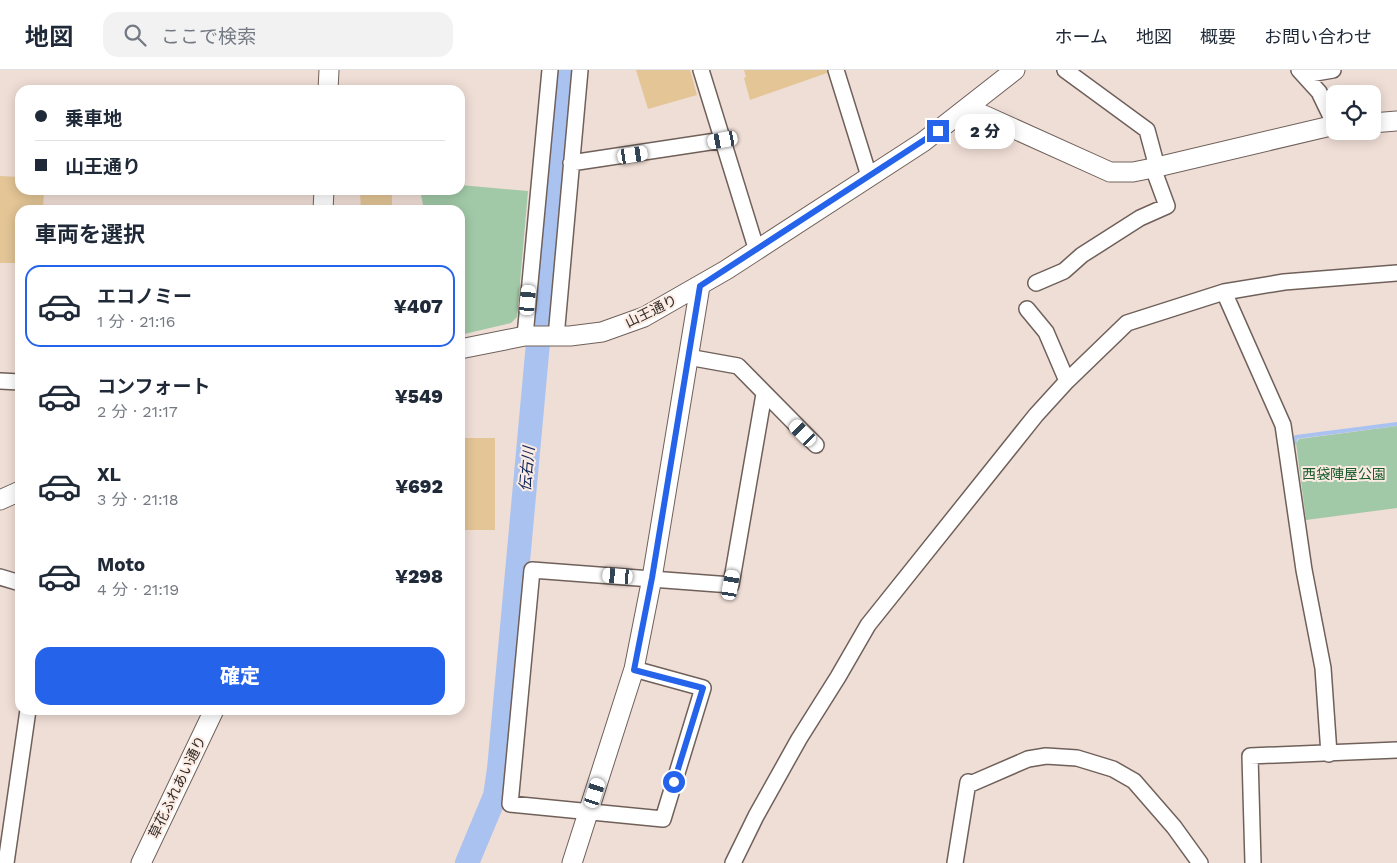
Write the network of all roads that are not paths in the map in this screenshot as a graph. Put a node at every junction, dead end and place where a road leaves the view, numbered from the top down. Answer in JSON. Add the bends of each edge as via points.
{"nodes":[{"id":1,"x":329,"y":70,"type":"edge"},
{"id":2,"x":550,"y":70,"type":"edge"},
{"id":3,"x":580,"y":70,"type":"edge"},
{"id":4,"x":701,"y":70,"type":"edge"},
{"id":5,"x":836,"y":70,"type":"edge"},
{"id":6,"x":1015,"y":70,"type":"edge"},
{"id":7,"x":1065,"y":70,"type":"edge"},
{"id":8,"x":1333,"y":70,"type":"edge"},
{"id":9,"x":1301,"y":73,"type":"edge"},
{"id":10,"x":328,"y":85,"type":"edge"},
{"id":11,"x":1326,"y":106,"type":"edge"},
{"id":12,"x":968,"y":108,"type":"junction"},
{"id":13,"x":1397,"y":122,"type":"edge"},
{"id":14,"x":1381,"y":123,"type":"edge"},
{"id":15,"x":1326,"y":127,"type":"edge"},
{"id":16,"x":723,"y":140,"type":"junction"},
{"id":17,"x":571,"y":163,"type":"junction"},
{"id":18,"x":1155,"y":168,"type":"junction"},
{"id":19,"x":869,"y":176,"type":"junction"},
{"id":20,"x":757,"y":250,"type":"junction"},
{"id":21,"x":1397,"y":273,"type":"edge"},
{"id":22,"x":1036,"y":283,"type":"dead end"},
{"id":23,"x":700,"y":286,"type":"junction"},
{"id":24,"x":1224,"y":292,"type":"junction"},
{"id":25,"x":1027,"y":309,"type":"dead end"},
{"id":26,"x":539,"y":336,"type":"junction"},
{"id":27,"x":465,"y":348,"type":"edge"},
{"id":28,"x":688,"y":357,"type":"junction"},
{"id":29,"x":0,"y":381,"type":"edge"},
{"id":30,"x":1067,"y":381,"type":"junction"},
{"id":31,"x":15,"y":382,"type":"edge"},
{"id":32,"x":764,"y":394,"type":"junction"},
{"id":33,"x":816,"y":445,"type":"dead end"},
{"id":34,"x":15,"y":493,"type":"edge"},
{"id":35,"x":0,"y":500,"type":"edge"},
{"id":36,"x":0,"y":577,"type":"edge"},
{"id":37,"x":652,"y":578,"type":"junction"},
{"id":38,"x":15,"y":582,"type":"edge"},
{"id":39,"x":634,"y":670,"type":"junction"},
{"id":40,"x":27,"y":715,"type":"edge"},
{"id":41,"x":212,"y":715,"type":"edge"},
{"id":42,"x":1397,"y":750,"type":"edge"},
{"id":43,"x":1330,"y":754,"type":"junction"},
{"id":44,"x":589,"y":811,"type":"junction"},
{"id":45,"x":6,"y":863,"type":"edge"},
{"id":46,"x":140,"y":863,"type":"edge"},
{"id":47,"x":572,"y":863,"type":"edge"},
{"id":48,"x":733,"y":863,"type":"edge"},
{"id":49,"x":955,"y":863,"type":"edge"},
{"id":50,"x":1200,"y":863,"type":"edge"},
{"id":51,"x":1253,"y":863,"type":"edge"}],
"edges":[{"from":1,"to":10,"type":"street"},
{"from":2,"to":26,"type":"street"},
{"from":3,"to":17,"type":"street"},
{"from":4,"to":16,"type":"street"},
{"from":5,"to":19,"type":"street"},
{"from":6,"to":12,"type":"street","name":"山王通り"},
{"from":7,"to":18,"type":"street","via":[[1148,130]]},
{"from":8,"to":9,"type":"street"},
{"from":9,"to":11,"type":"street","via":[[1319,92]]},
{"from":12,"to":18,"type":"street","via":[[1110,172]]},
{"from":12,"to":19,"type":"street","name":"山王通り","via":[[923,142]]},
{"from":13,"to":14,"type":"street"},
{"from":15,"to":18,"type":"street"},
{"from":16,"to":17,"type":"street"},
{"from":16,"to":20,"type":"street"},
{"from":17,"to":26,"type":"street"},
{"from":18,"to":22,"type":"street","via":[[1167,206],[1140,218],[1082,255],[1064,271]]},
{"from":19,"to":20,"type":"street","name":"山王通り"},
{"from":20,"to":23,"type":"street","name":"山王通り"},
{"from":21,"to":24,"type":"street","via":[[1284,282]]},
{"from":23,"to":26,"type":"street","name":"山王通り","via":[[623,326],[585,335]]},
{"from":23,"to":28,"type":"street"},
{"from":24,"to":30,"type":"street","via":[[1127,323]]},
{"from":24,"to":43,"type":"street","via":[[1282,425],[1323,668]]},
{"from":25,"to":30,"type":"street","via":[[1046,332]]},
{"from":26,"to":27,"type":"street","name":"山王通り"},
{"from":28,"to":32,"type":"street","via":[[738,366]]},
{"from":28,"to":37,"type":"street"},
{"from":29,"to":31,"type":"street"},
{"from":30,"to":48,"type":"street","via":[[1036,415],[868,625],[798,739]]},
{"from":32,"to":33,"type":"street"},
{"from":32,"to":37,"type":"street","via":[[731,585]]},
{"from":34,"to":35,"type":"street"},
{"from":36,"to":38,"type":"street"},
{"from":37,"to":39,"type":"street"},
{"from":37,"to":44,"type":"street","via":[[532,570],[510,804]]},
{"from":39,"to":44,"type":"street"},
{"from":39,"to":44,"type":"street","via":[[703,688],[662,819]]},
{"from":40,"to":45,"type":"street"},
{"from":41,"to":46,"type":"street","name":"草花ふれあい通り"},
{"from":42,"to":43,"type":"street"},
{"from":43,"to":51,"type":"street","via":[[1250,756]]},
{"from":44,"to":47,"type":"street"},
{"from":49,"to":50,"type":"street","via":[[968,783],[1046,756],[1077,758],[1113,769],[1134,781]]}]}
